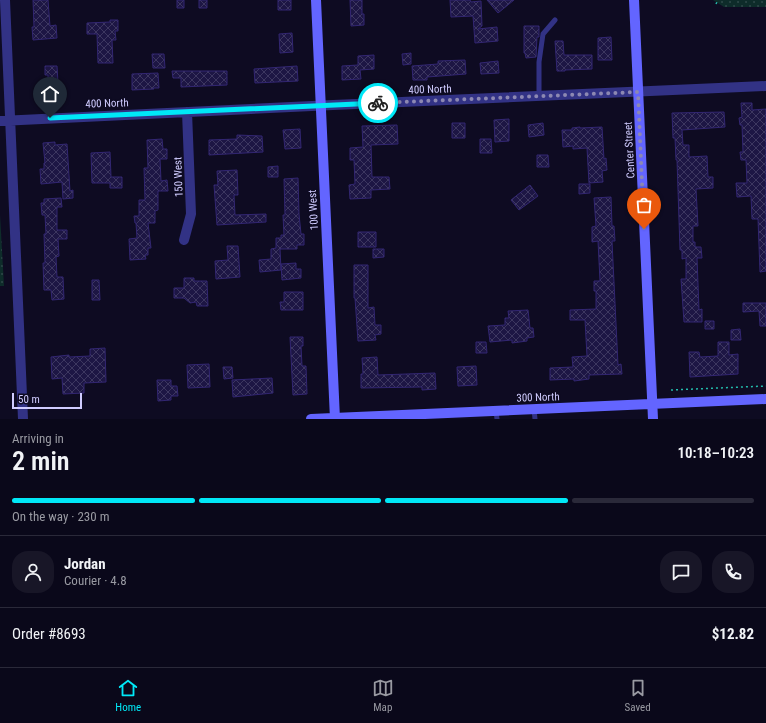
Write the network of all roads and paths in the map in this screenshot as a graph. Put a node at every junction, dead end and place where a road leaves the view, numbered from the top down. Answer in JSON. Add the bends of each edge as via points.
{"nodes":[{"id":1,"x":5,"y":0,"type":"edge"},
{"id":2,"x":316,"y":0,"type":"edge"},
{"id":3,"x":634,"y":0,"type":"edge"},
{"id":4,"x":718,"y":0,"type":"edge"},
{"id":5,"x":716,"y":4,"type":"dead end"},
{"id":6,"x":555,"y":20,"type":"dead end"},
{"id":7,"x":766,"y":86,"type":"edge"},
{"id":8,"x":638,"y":92,"type":"junction"},
{"id":9,"x":539,"y":97,"type":"junction"},
{"id":10,"x":320,"y":106,"type":"junction"},
{"id":11,"x":187,"y":112,"type":"junction"},
{"id":12,"x":5,"y":120,"type":"edge"},
{"id":13,"x":184,"y":240,"type":"dead end"},
{"id":14,"x":766,"y":386,"type":"edge"},
{"id":15,"x":671,"y":390,"type":"dead end"},
{"id":16,"x":766,"y":399,"type":"edge"},
{"id":17,"x":652,"y":404,"type":"junction"},
{"id":18,"x":534,"y":414,"type":"edge"},
{"id":19,"x":497,"y":415,"type":"edge"},
{"id":20,"x":335,"y":418,"type":"edge"},
{"id":21,"x":23,"y":419,"type":"edge"},
{"id":22,"x":311,"y":419,"type":"edge"},
{"id":23,"x":653,"y":419,"type":"edge"}],
"edges":[{"from":1,"to":12,"type":"street"},
{"from":2,"to":10,"type":"street","name":"100 West"},
{"from":3,"to":8,"type":"street","name":"Center Street"},
{"from":4,"to":5,"type":"path"},
{"from":6,"to":9,"type":"lane","via":[[543,34],[539,62]]},
{"from":7,"to":8,"type":"street","name":"400 North"},
{"from":8,"to":9,"type":"street","name":"400 North"},
{"from":8,"to":17,"type":"street","name":"Center Street"},
{"from":9,"to":10,"type":"street","name":"400 North"},
{"from":10,"to":11,"type":"street","name":"400 North"},
{"from":10,"to":20,"type":"street","name":"100 West"},
{"from":11,"to":12,"type":"street","name":"400 North"},
{"from":11,"to":13,"type":"street","name":"150 West","via":[[191,214]]},
{"from":12,"to":21,"type":"street"},
{"from":14,"to":15,"type":"path"},
{"from":16,"to":17,"type":"street","name":"300 North"},
{"from":17,"to":18,"type":"street","name":"300 North"},
{"from":17,"to":23,"type":"street","name":"Center Street"},
{"from":18,"to":19,"type":"street","name":"300 North"},
{"from":19,"to":20,"type":"street","name":"300 North"},
{"from":20,"to":22,"type":"street","name":"300 North"}]}
